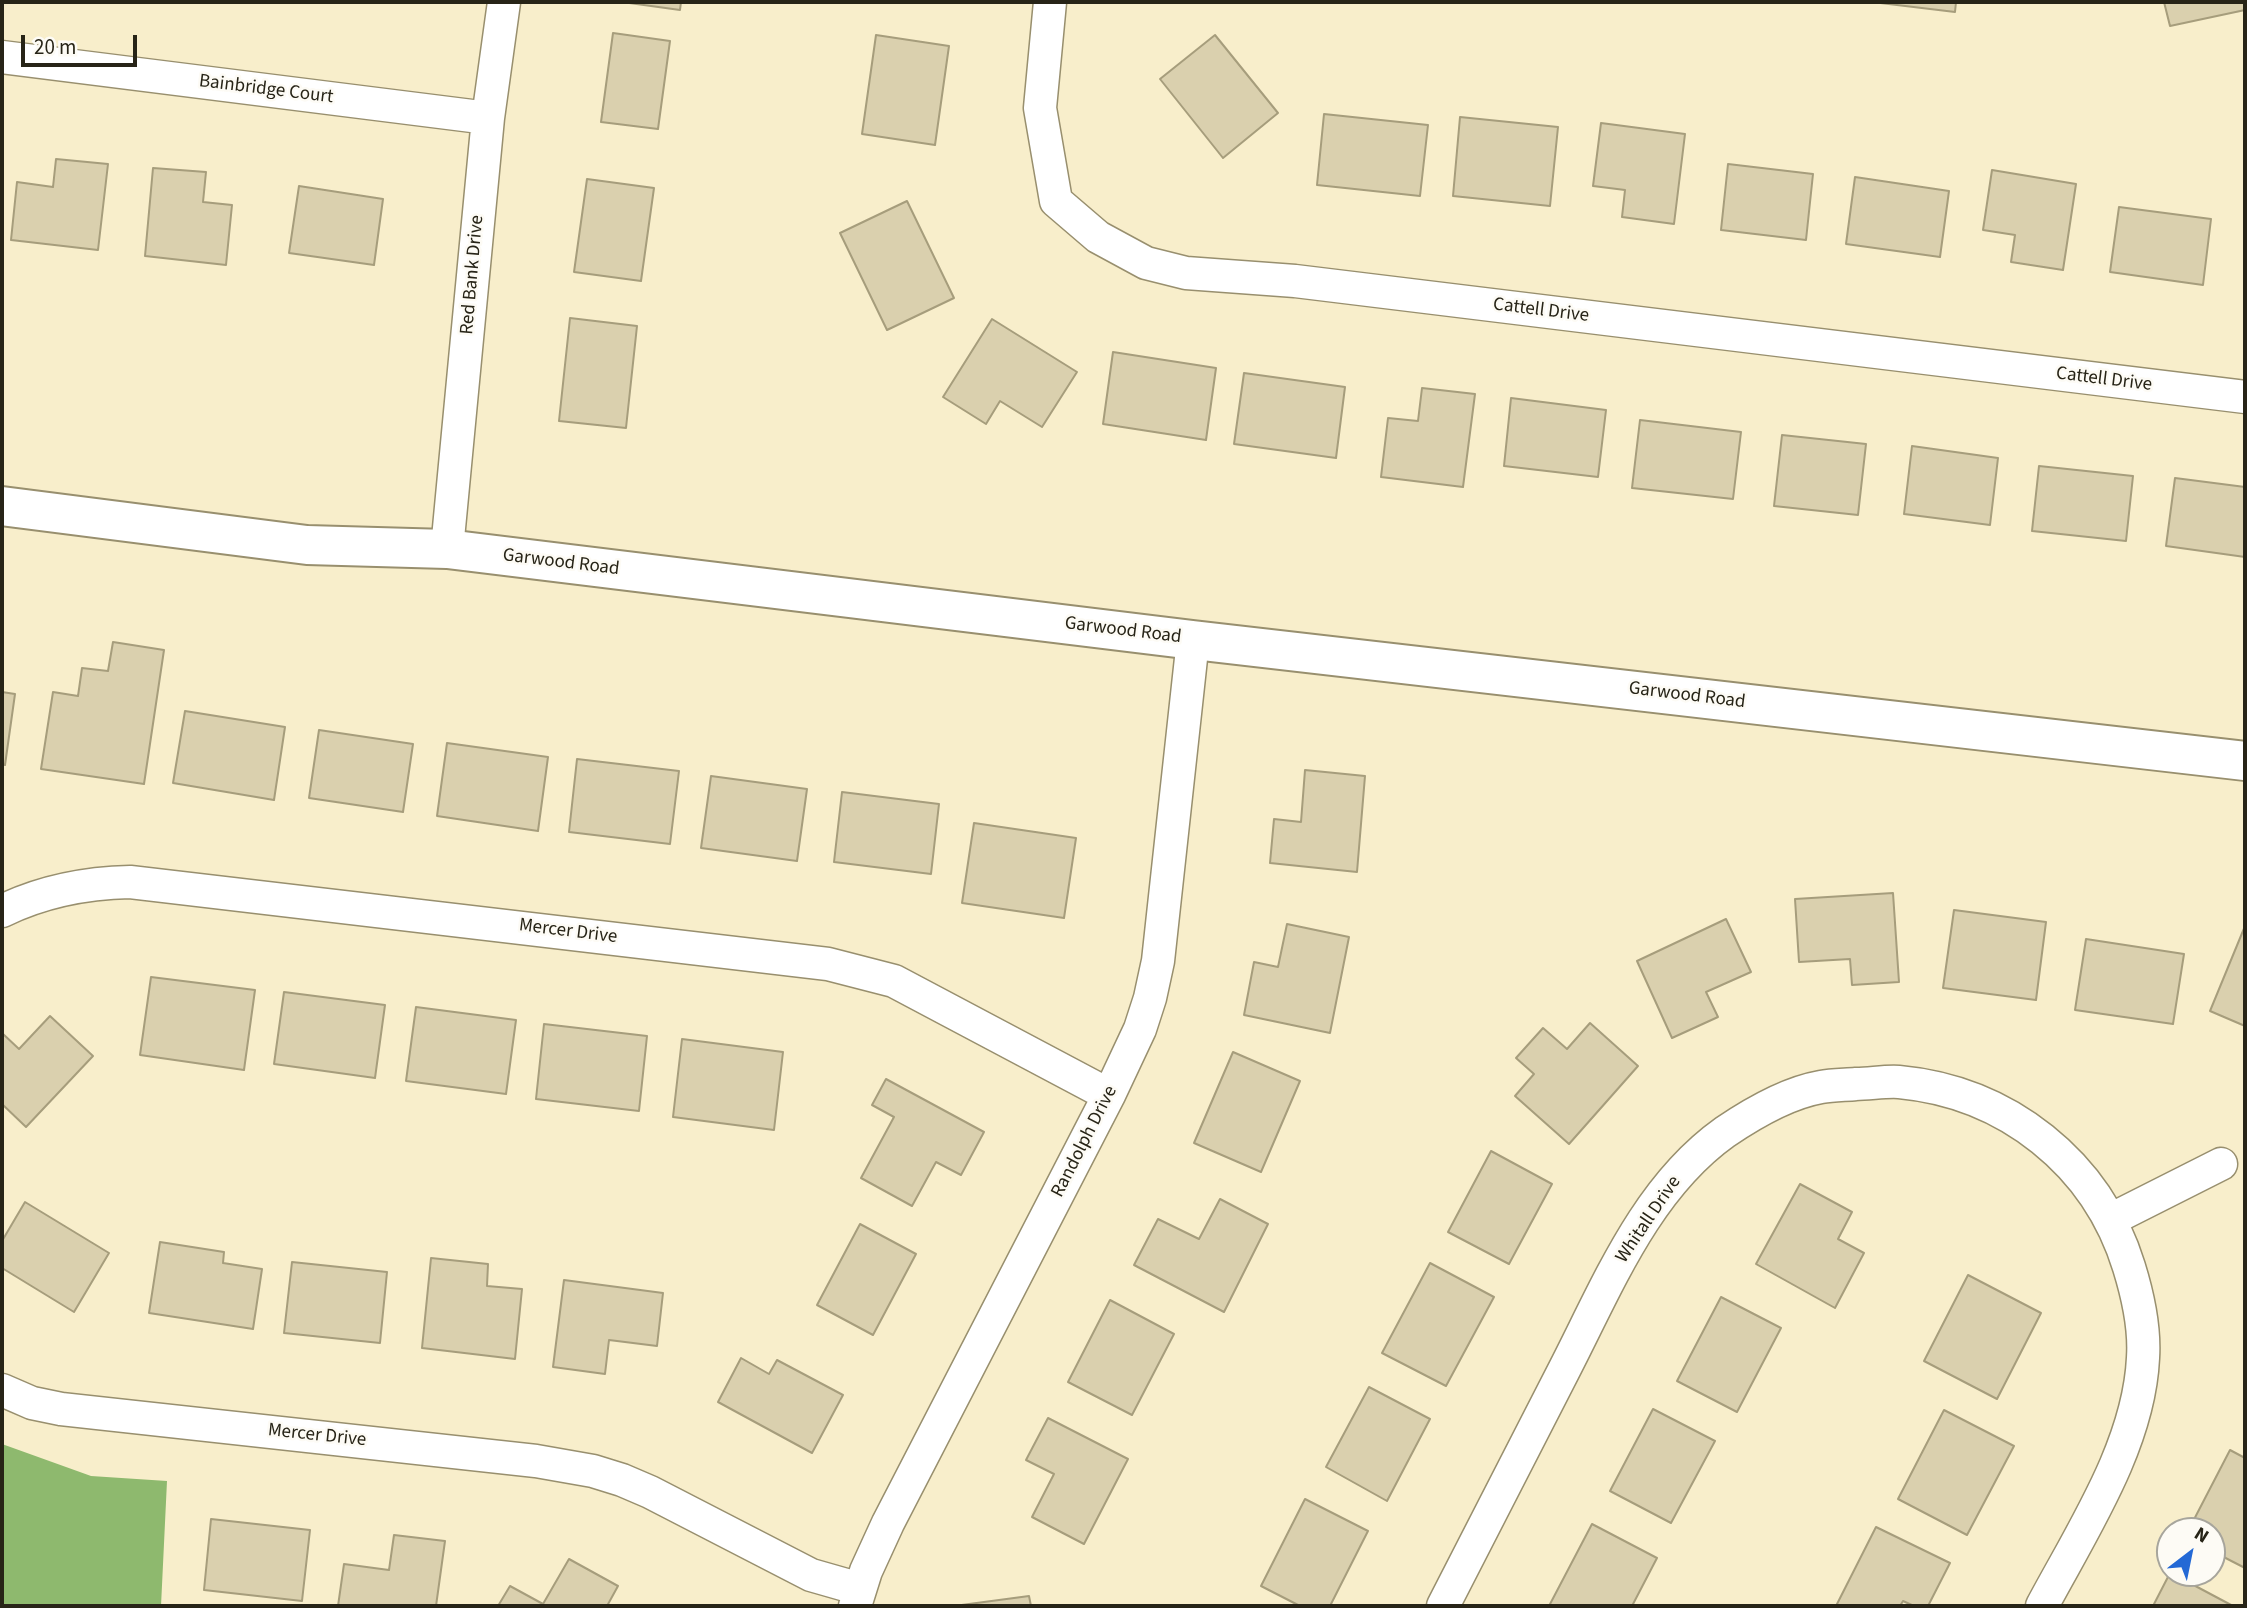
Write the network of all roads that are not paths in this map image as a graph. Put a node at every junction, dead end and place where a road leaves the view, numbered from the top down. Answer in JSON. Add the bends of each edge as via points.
{"nodes":[{"id":1,"x":504,"y":2,"type":"edge"},
{"id":2,"x":1050,"y":2,"type":"edge"},
{"id":3,"x":2,"y":57,"type":"edge"},
{"id":4,"x":488,"y":118,"type":"junction"},
{"id":5,"x":2245,"y":397,"type":"edge"},
{"id":6,"x":2,"y":506,"type":"edge"},
{"id":7,"x":447,"y":549,"type":"junction"},
{"id":8,"x":1193,"y":640,"type":"junction"},
{"id":9,"x":2245,"y":761,"type":"edge"},
{"id":10,"x":2,"y":911,"type":"edge"},
{"id":11,"x":1109,"y":1095,"type":"junction"},
{"id":12,"x":2221,"y":1164,"type":"dead end"},
{"id":13,"x":2110,"y":1220,"type":"junction"},
{"id":14,"x":2,"y":1390,"type":"edge"},
{"id":15,"x":858,"y":1598,"type":"edge"},
{"id":16,"x":1443,"y":1606,"type":"edge"},
{"id":17,"x":2042,"y":1606,"type":"edge"}],
"edges":[{"from":1,"to":4,"type":"street","name":"Red Bank Drive"},
{"from":2,"to":5,"type":"street","name":"Cattell Drive","via":[[1040,108],[1056,201],[1098,237],[1146,263],[1185,273],[1295,281]]},
{"from":3,"to":4,"type":"street","name":"Bainbridge Court"},
{"from":4,"to":7,"type":"street","name":"Red Bank Drive"},
{"from":6,"to":7,"type":"street","name":"Garwood Road","via":[[307,545]]},
{"from":7,"to":8,"type":"street","name":"Garwood Road"},
{"from":8,"to":9,"type":"street","name":"Garwood Road"},
{"from":8,"to":11,"type":"street","name":"Randolph Drive","via":[[1158,961],[1140,1029]]},
{"from":10,"to":11,"type":"street","name":"Mercer Drive","via":[[70,887],[130,882],[828,964],[894,981]]},
{"from":11,"to":15,"type":"street","name":"Randolph Drive","via":[[888,1523]]},
{"from":12,"to":13,"type":"street"},
{"from":13,"to":16,"type":"street","name":"Whitall Drive","via":[[2055,1148],[2020,1121],[1987,1104],[1898,1082],[1820,1087],[1756,1113],[1695,1157],[1667,1186],[1645,1219]]},
{"from":13,"to":17,"type":"street","name":"Whitall Drive","via":[[2135,1287],[2144,1354],[2141,1386],[2122,1449]]},
{"from":14,"to":15,"type":"street","name":"Mercer Drive","via":[[61,1409],[593,1471],[650,1492]]}]}
